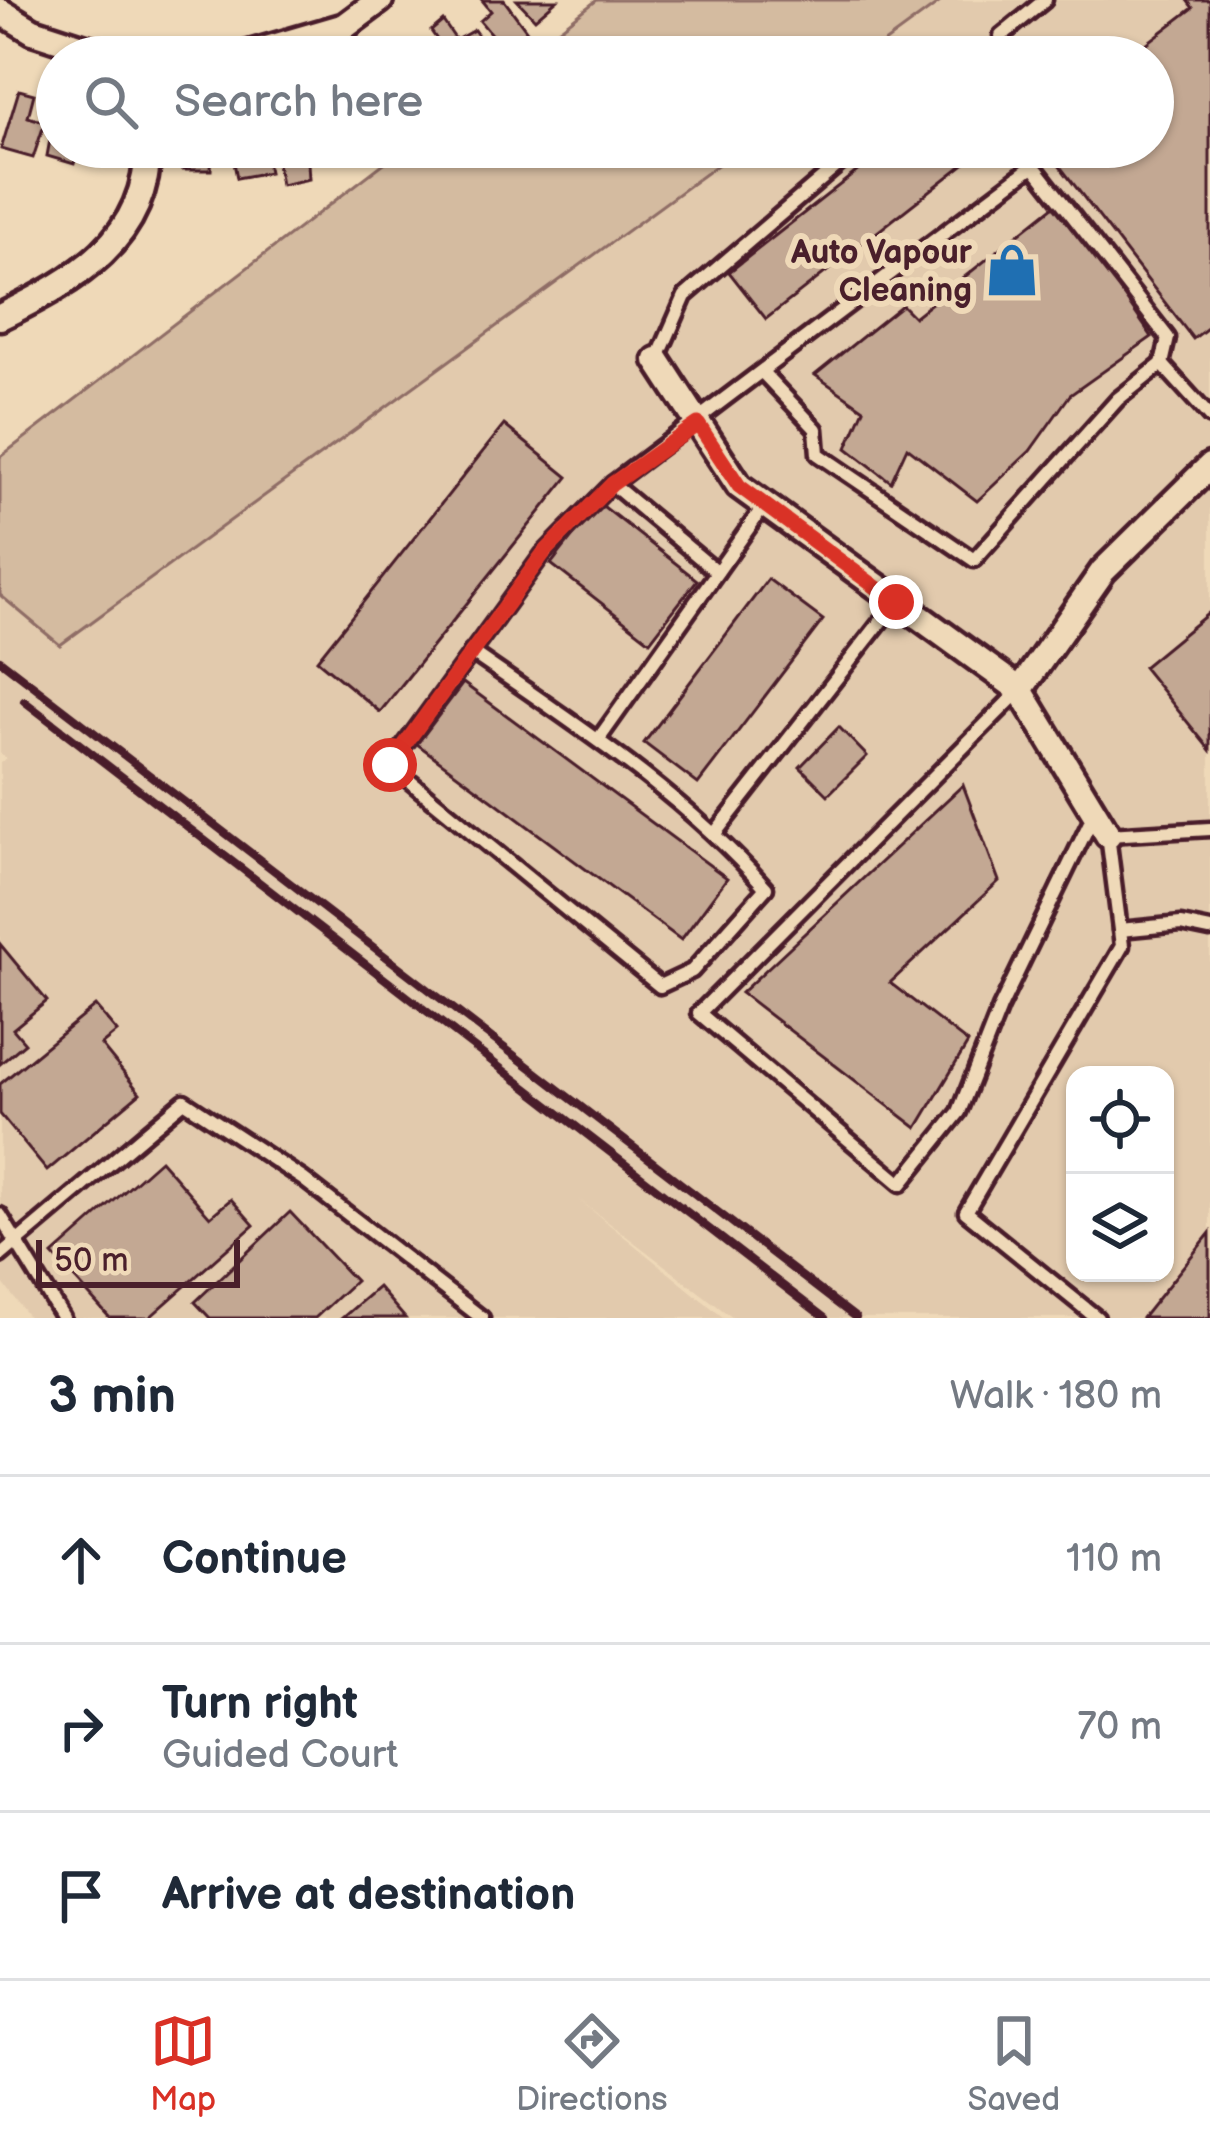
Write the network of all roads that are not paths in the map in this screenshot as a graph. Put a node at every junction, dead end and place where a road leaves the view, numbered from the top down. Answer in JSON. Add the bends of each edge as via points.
{"nodes":[{"id":1,"x":380,"y":0,"type":"edge"},
{"id":2,"x":1045,"y":0,"type":"edge"},
{"id":3,"x":0,"y":11,"type":"edge"},
{"id":4,"x":48,"y":36,"type":"edge"},
{"id":5,"x":311,"y":36,"type":"edge"},
{"id":6,"x":1000,"y":36,"type":"dead end"},
{"id":7,"x":145,"y":168,"type":"edge"},
{"id":8,"x":834,"y":168,"type":"edge"},
{"id":9,"x":1031,"y":168,"type":"edge"},
{"id":10,"x":1036,"y":168,"type":"edge"},
{"id":11,"x":0,"y":316,"type":"edge"},
{"id":12,"x":657,"y":360,"type":"joint"},
{"id":13,"x":1162,"y":364,"type":"junction"},
{"id":14,"x":763,"y":374,"type":"junction"},
{"id":15,"x":1210,"y":417,"type":"edge"},
{"id":16,"x":698,"y":424,"type":"junction"},
{"id":17,"x":1210,"y":466,"type":"edge"},
{"id":18,"x":612,"y":484,"type":"junction"},
{"id":19,"x":765,"y":505,"type":"junction"},
{"id":20,"x":717,"y":572,"type":"junction"},
{"id":21,"x":896,"y":602,"type":"junction"},
{"id":22,"x":471,"y":652,"type":"junction"},
{"id":23,"x":1020,"y":689,"type":"junction"},
{"id":24,"x":598,"y":740,"type":"junction"},
{"id":25,"x":1094,"y":813,"type":"junction"},
{"id":26,"x":1210,"y":829,"type":"edge"},
{"id":27,"x":716,"y":832,"type":"junction"},
{"id":28,"x":1108,"y":835,"type":"junction"},
{"id":29,"x":1120,"y":930,"type":"junction"},
{"id":30,"x":1210,"y":930,"type":"edge"},
{"id":31,"x":0,"y":1215,"type":"edge"},
{"id":32,"x":17,"y":1243,"type":"junction"},
{"id":33,"x":0,"y":1256,"type":"edge"},
{"id":34,"x":63,"y":1318,"type":"edge"},
{"id":35,"x":482,"y":1318,"type":"edge"},
{"id":36,"x":1097,"y":1318,"type":"edge"}],
"edges":[{"from":1,"to":5,"type":"street","via":[[345,26]]},
{"from":2,"to":6,"type":"lane"},
{"from":3,"to":4,"type":"street"},
{"from":7,"to":11,"type":"street","via":[[140,204],[124,231],[98,257]]},
{"from":8,"to":12,"type":"lane","via":[[685,296]]},
{"from":9,"to":14,"type":"lane"},
{"from":10,"to":13,"type":"lane","via":[[1168,338]]},
{"from":12,"to":16,"type":"street"},
{"from":13,"to":14,"type":"lane","via":[[1118,399],[974,560],[818,454],[817,429]]},
{"from":13,"to":15,"type":"lane"},
{"from":14,"to":16,"type":"lane"},
{"from":16,"to":18,"type":"lane"},
{"from":16,"to":19,"type":"street","via":[[739,486]]},
{"from":17,"to":23,"type":"street","via":[[1103,571]]},
{"from":18,"to":20,"type":"lane"},
{"from":18,"to":22,"type":"lane","via":[[543,554]]},
{"from":19,"to":20,"type":"lane"},
{"from":19,"to":21,"type":"street"},
{"from":20,"to":24,"type":"lane"},
{"from":21,"to":23,"type":"street"},
{"from":21,"to":27,"type":"lane"},
{"from":22,"to":24,"type":"lane"},
{"from":22,"to":27,"type":"lane","via":[[390,765],[660,986],[692,971],[766,888]]},
{"from":23,"to":25,"type":"street"},
{"from":23,"to":25,"type":"lane","via":[[699,1013],[901,1184],[959,1112]]},
{"from":24,"to":27,"type":"lane"},
{"from":25,"to":28,"type":"street"},
{"from":26,"to":28,"type":"lane"},
{"from":28,"to":29,"type":"lane"},
{"from":29,"to":30,"type":"lane"},
{"from":29,"to":36,"type":"lane","via":[[1123,946],[967,1212]]},
{"from":31,"to":32,"type":"lane"},
{"from":32,"to":33,"type":"lane"},
{"from":32,"to":34,"type":"lane"},
{"from":32,"to":35,"type":"lane","via":[[184,1101],[303,1179]]}]}
